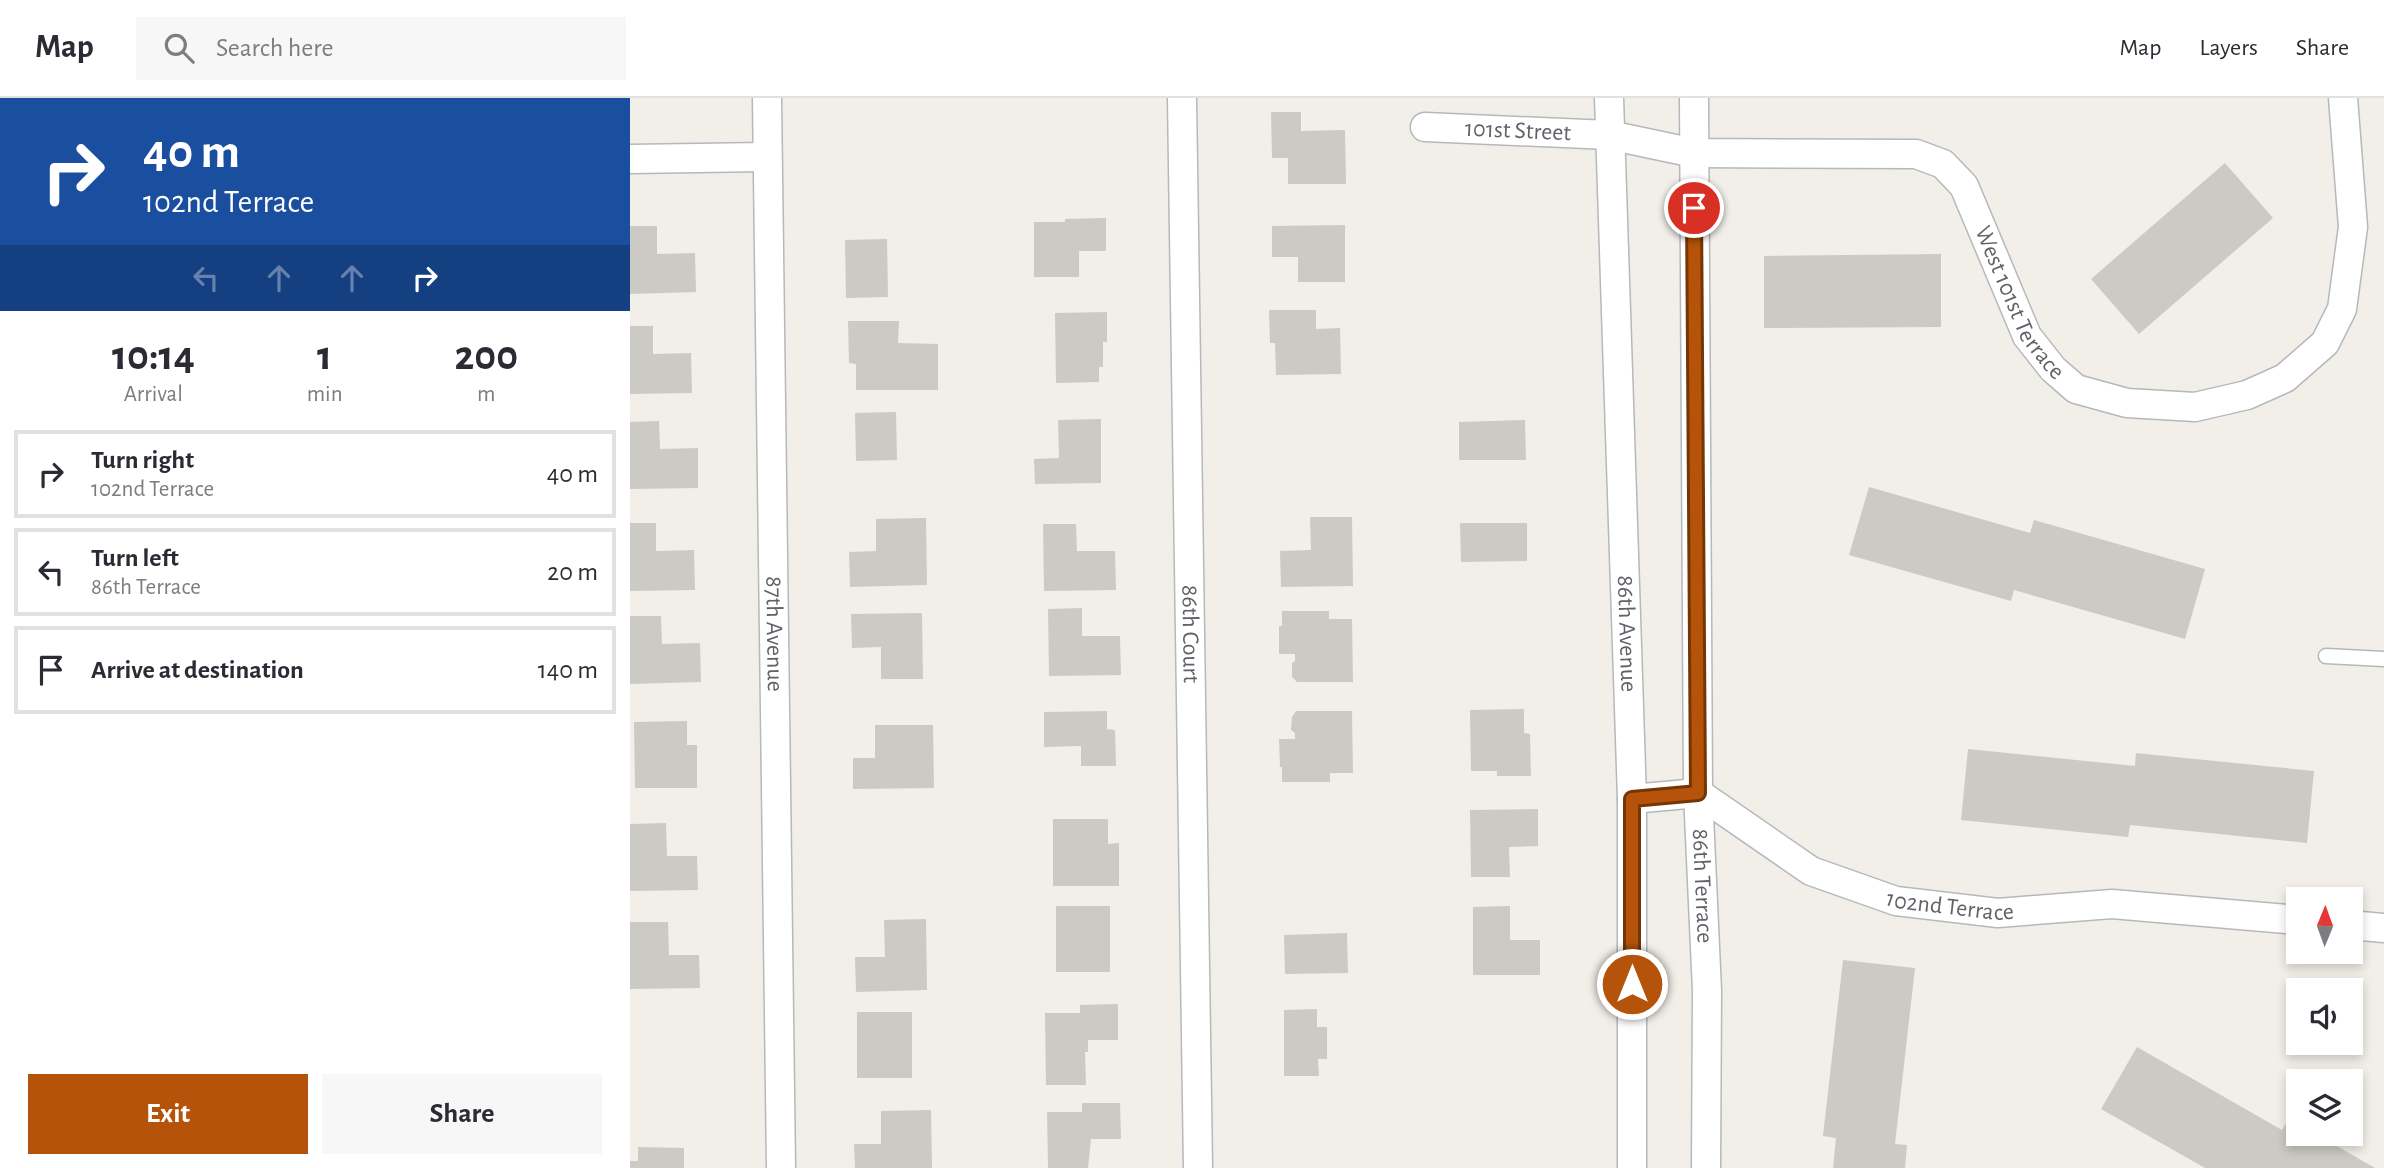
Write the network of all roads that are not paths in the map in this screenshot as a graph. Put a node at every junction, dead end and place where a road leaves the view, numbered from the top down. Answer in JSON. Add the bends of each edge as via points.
{"nodes":[{"id":1,"x":767,"y":98,"type":"edge"},
{"id":2,"x":1182,"y":98,"type":"edge"},
{"id":3,"x":1609,"y":98,"type":"edge"},
{"id":4,"x":1694,"y":98,"type":"edge"},
{"id":5,"x":2343,"y":98,"type":"edge"},
{"id":6,"x":1425,"y":127,"type":"dead end"},
{"id":7,"x":1609,"y":135,"type":"junction"},
{"id":8,"x":1694,"y":153,"type":"junction"},
{"id":9,"x":767,"y":157,"type":"junction"},
{"id":10,"x":630,"y":159,"type":"edge"},
{"id":11,"x":2326,"y":656,"type":"dead end"},
{"id":12,"x":2384,"y":659,"type":"edge"},
{"id":13,"x":1698,"y":793,"type":"junction"},
{"id":14,"x":1632,"y":799,"type":"junction"},
{"id":15,"x":2286,"y":919,"type":"edge"},
{"id":16,"x":2363,"y":926,"type":"edge"},
{"id":17,"x":2384,"y":928,"type":"edge"},
{"id":18,"x":781,"y":1168,"type":"edge"},
{"id":19,"x":1198,"y":1168,"type":"edge"},
{"id":20,"x":1632,"y":1168,"type":"edge"},
{"id":21,"x":1706,"y":1168,"type":"edge"}],
"edges":[{"from":1,"to":9,"type":"street","name":"87th Avenue"},
{"from":2,"to":19,"type":"street","name":"86th Court"},
{"from":3,"to":7,"type":"street","name":"86th Avenue"},
{"from":4,"to":8,"type":"street","name":"86th Terrace"},
{"from":5,"to":8,"type":"street","name":"West 101st Terrace","via":[[2353,227],[2342,309],[2325,343],[2285,378],[2247,395],[2196,407],[2127,403],[2076,389],[2053,369],[2027,336],[1964,186],[1943,164],[1916,154]]},
{"from":6,"to":7,"type":"street","name":"101st Street"},
{"from":7,"to":8,"type":"street","name":"West 101st Terrace"},
{"from":7,"to":14,"type":"street","name":"86th Avenue"},
{"from":8,"to":13,"type":"street","name":"86th Terrace"},
{"from":9,"to":10,"type":"street"},
{"from":9,"to":18,"type":"street","name":"87th Avenue"},
{"from":11,"to":12,"type":"lane"},
{"from":13,"to":14,"type":"street"},
{"from":13,"to":15,"type":"street","name":"102nd Terrace","via":[[1811,871],[1896,901],[1998,913],[2112,904]]},
{"from":13,"to":21,"type":"street","name":"86th Terrace","via":[[1707,991]]},
{"from":14,"to":20,"type":"street","name":"86th Avenue"},
{"from":16,"to":17,"type":"street"}]}
